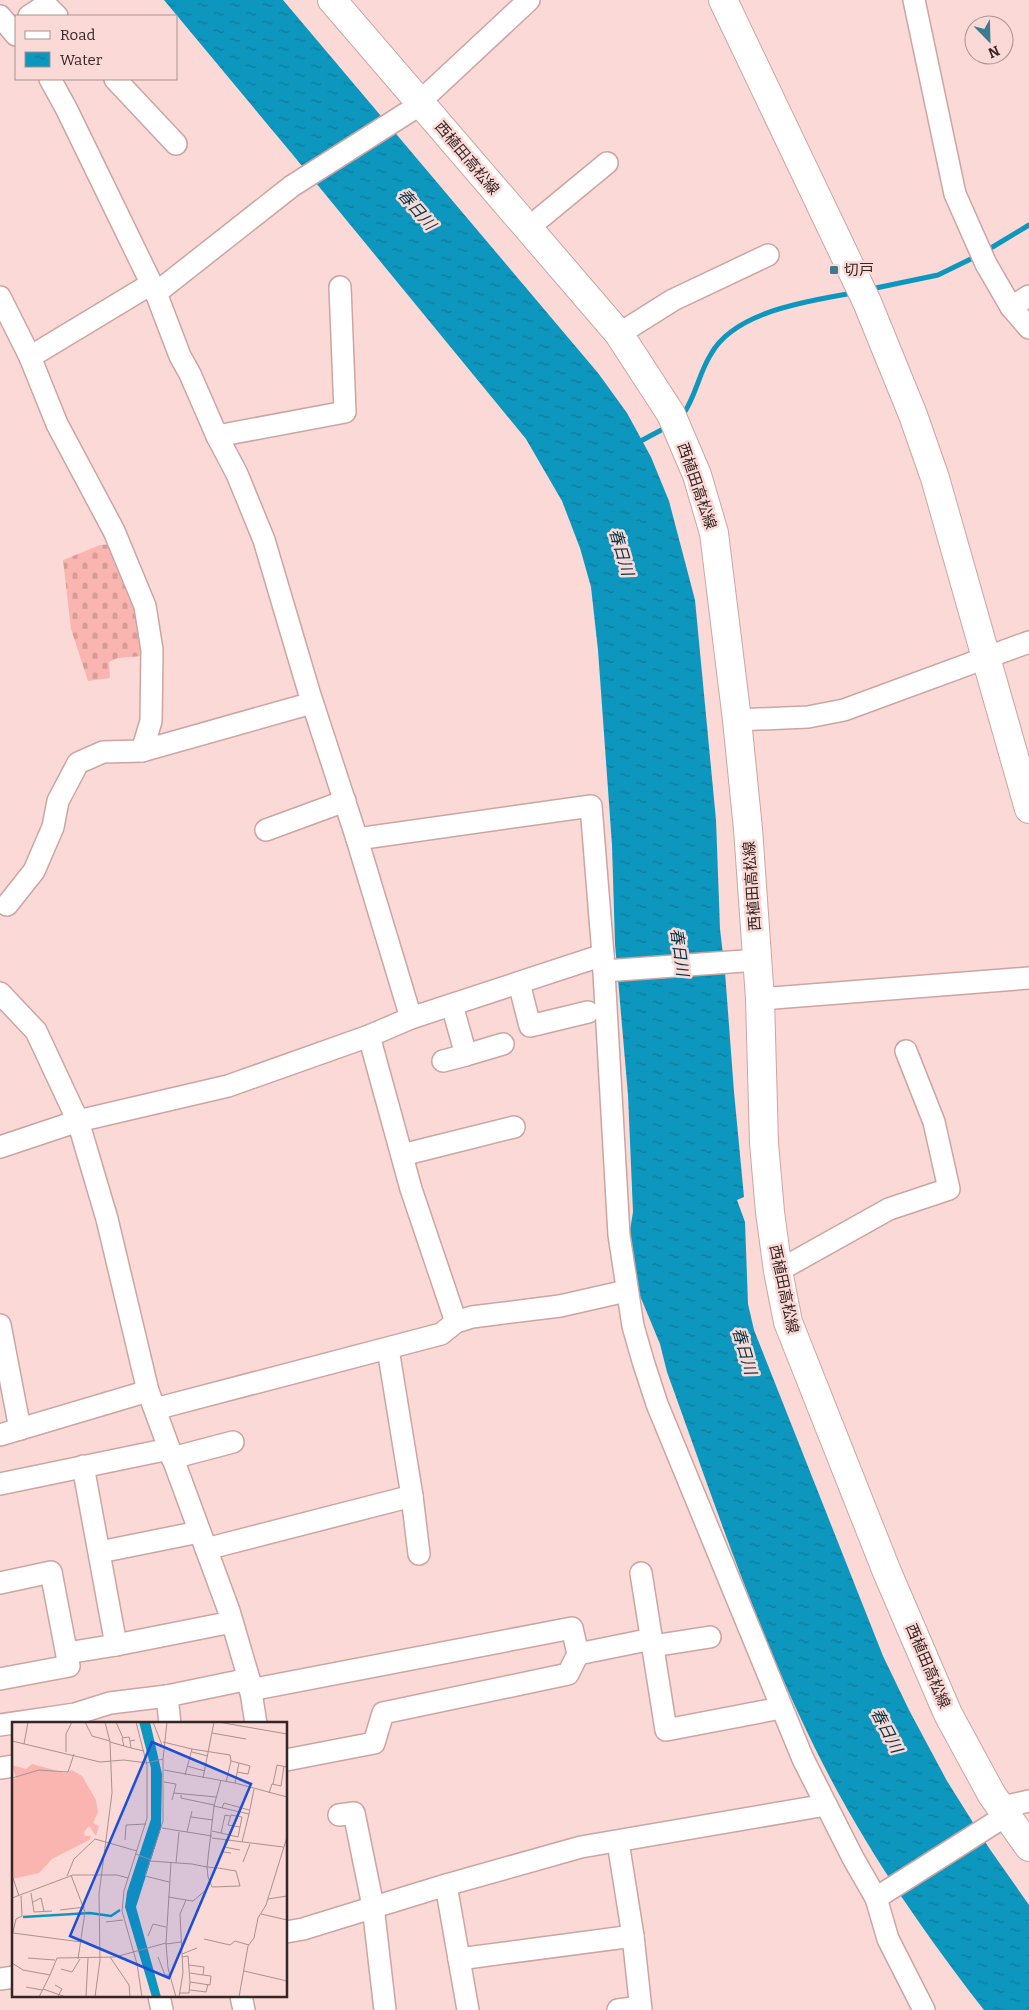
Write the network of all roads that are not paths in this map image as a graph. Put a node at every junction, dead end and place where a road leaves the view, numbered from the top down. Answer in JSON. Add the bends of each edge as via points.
{"nodes":[{"id":1,"x":332,"y":0,"type":"edge"},
{"id":2,"x":529,"y":0,"type":"edge"},
{"id":3,"x":722,"y":0,"type":"edge"},
{"id":4,"x":914,"y":0,"type":"edge"},
{"id":5,"x":31,"y":15,"type":"edge"},
{"id":6,"x":56,"y":15,"type":"edge"},
{"id":7,"x":51,"y":80,"type":"edge"},
{"id":8,"x":116,"y":80,"type":"edge"},
{"id":9,"x":415,"y":107,"type":"junction"},
{"id":10,"x":176,"y":144,"type":"dead end"},
{"id":11,"x":607,"y":164,"type":"dead end"},
{"id":12,"x":527,"y":229,"type":"junction"},
{"id":13,"x":768,"y":255,"type":"dead end"},
{"id":14,"x":340,"y":287,"type":"dead end"},
{"id":15,"x":154,"y":288,"type":"junction"},
{"id":16,"x":0,"y":297,"type":"edge"},
{"id":17,"x":1020,"y":302,"type":"edge"},
{"id":18,"x":1029,"y":328,"type":"edge"},
{"id":19,"x":619,"y":334,"type":"junction"},
{"id":20,"x":30,"y":357,"type":"junction"},
{"id":21,"x":217,"y":436,"type":"junction"},
{"id":22,"x":1029,"y":642,"type":"edge"},
{"id":23,"x":986,"y":658,"type":"junction"},
{"id":24,"x":312,"y":703,"type":"junction"},
{"id":25,"x":737,"y":720,"type":"junction"},
{"id":26,"x":142,"y":751,"type":"junction"},
{"id":27,"x":345,"y":801,"type":"junction"},
{"id":28,"x":1029,"y":809,"type":"edge"},
{"id":29,"x":266,"y":830,"type":"dead end"},
{"id":30,"x":357,"y":839,"type":"junction"},
{"id":31,"x":7,"y":905,"type":"dead end"},
{"id":32,"x":758,"y":960,"type":"junction"},
{"id":33,"x":603,"y":963,"type":"junction"},
{"id":34,"x":1029,"y":978,"type":"edge"},
{"id":35,"x":519,"y":983,"type":"junction"},
{"id":36,"x":0,"y":993,"type":"edge"},
{"id":37,"x":760,"y":999,"type":"junction"},
{"id":38,"x":452,"y":1005,"type":"junction"},
{"id":39,"x":588,"y":1012,"type":"dead end"},
{"id":40,"x":412,"y":1018,"type":"junction"},
{"id":41,"x":369,"y":1036,"type":"junction"},
{"id":42,"x":503,"y":1044,"type":"dead end"},
{"id":43,"x":906,"y":1051,"type":"dead end"},
{"id":44,"x":466,"y":1055,"type":"junction"},
{"id":45,"x":443,"y":1061,"type":"dead end"},
{"id":46,"x":78,"y":1121,"type":"junction"},
{"id":47,"x":514,"y":1127,"type":"dead end"},
{"id":48,"x":0,"y":1147,"type":"edge"},
{"id":49,"x":402,"y":1155,"type":"junction"},
{"id":50,"x":778,"y":1271,"type":"junction"},
{"id":51,"x":626,"y":1291,"type":"junction"},
{"id":52,"x":456,"y":1322,"type":"junction"},
{"id":53,"x":0,"y":1324,"type":"edge"},
{"id":54,"x":388,"y":1350,"type":"junction"},
{"id":55,"x":3,"y":1360,"type":"edge"},
{"id":56,"x":151,"y":1400,"type":"junction"},
{"id":57,"x":20,"y":1429,"type":"junction"},
{"id":58,"x":0,"y":1435,"type":"edge"},
{"id":59,"x":233,"y":1442,"type":"dead end"},
{"id":60,"x":171,"y":1453,"type":"junction"},
{"id":61,"x":83,"y":1466,"type":"junction"},
{"id":62,"x":0,"y":1484,"type":"edge"},
{"id":63,"x":412,"y":1496,"type":"junction"},
{"id":64,"x":202,"y":1540,"type":"junction"},
{"id":65,"x":100,"y":1552,"type":"junction"},
{"id":66,"x":419,"y":1554,"type":"dead end"},
{"id":67,"x":641,"y":1573,"type":"dead end"},
{"id":68,"x":0,"y":1583,"type":"edge"},
{"id":69,"x":232,"y":1622,"type":"junction"},
{"id":70,"x":710,"y":1637,"type":"dead end"},
{"id":71,"x":652,"y":1643,"type":"junction"},
{"id":72,"x":116,"y":1645,"type":"junction"},
{"id":73,"x":67,"y":1653,"type":"junction"},
{"id":74,"x":578,"y":1654,"type":"junction"},
{"id":75,"x":0,"y":1679,"type":"edge"},
{"id":76,"x":250,"y":1684,"type":"junction"},
{"id":77,"x":167,"y":1696,"type":"junction"},
{"id":78,"x":782,"y":1708,"type":"junction"},
{"id":79,"x":20,"y":1722,"type":"edge"},
{"id":80,"x":170,"y":1722,"type":"edge"},
{"id":81,"x":256,"y":1722,"type":"edge"},
{"id":82,"x":288,"y":1760,"type":"edge"},
{"id":83,"x":1029,"y":1801,"type":"edge"},
{"id":84,"x":826,"y":1805,"type":"junction"},
{"id":85,"x":1002,"y":1808,"type":"junction"},
{"id":86,"x":339,"y":1815,"type":"dead end"},
{"id":87,"x":618,"y":1842,"type":"junction"},
{"id":88,"x":1029,"y":1847,"type":"edge"},
{"id":89,"x":446,"y":1885,"type":"junction"},
{"id":90,"x":881,"y":1895,"type":"junction"},
{"id":91,"x":374,"y":1906,"type":"junction"},
{"id":92,"x":288,"y":1932,"type":"edge"},
{"id":93,"x":633,"y":1936,"type":"junction"},
{"id":94,"x":459,"y":1959,"type":"junction"},
{"id":95,"x":640,"y":2009,"type":"edge"},
{"id":96,"x":385,"y":2010,"type":"edge"},
{"id":97,"x":468,"y":2010,"type":"edge"},
{"id":98,"x":618,"y":2010,"type":"edge"},
{"id":99,"x":924,"y":2010,"type":"edge"}],
"edges":[{"from":1,"to":9,"type":"main road","name":"西植田高松線"},
{"from":2,"to":9,"type":"street"},
{"from":3,"to":23,"type":"main road","via":[[862,291],[910,406],[935,478]]},
{"from":4,"to":17,"type":"street","via":[[955,194],[986,264]]},
{"from":5,"to":6,"type":"street","via":[[46,5]]},
{"from":7,"to":15,"type":"street"},
{"from":8,"to":10,"type":"street"},
{"from":9,"to":12,"type":"main road","name":"西植田高松線"},
{"from":9,"to":15,"type":"street","via":[[292,186]]},
{"from":11,"to":12,"type":"street"},
{"from":12,"to":19,"type":"main road","name":"西植田高松線"},
{"from":13,"to":19,"type":"street","via":[[673,300]]},
{"from":14,"to":21,"type":"street","via":[[345,412]]},
{"from":15,"to":20,"type":"street"},
{"from":15,"to":21,"type":"street","via":[[180,356]]},
{"from":16,"to":20,"type":"street"},
{"from":17,"to":18,"type":"street"},
{"from":19,"to":25,"type":"main road","name":"西植田高松線","via":[[671,414],[697,475],[714,533]]},
{"from":20,"to":26,"type":"street","via":[[57,424],[114,531],[145,606],[152,650],[151,721]]},
{"from":21,"to":24,"type":"street","via":[[237,474],[264,540]]},
{"from":22,"to":23,"type":"street"},
{"from":23,"to":25,"type":"street","via":[[844,710],[808,717]]},
{"from":23,"to":28,"type":"main road"},
{"from":24,"to":26,"type":"street"},
{"from":24,"to":27,"type":"street"},
{"from":25,"to":32,"type":"main road","name":"西植田高松線"},
{"from":26,"to":31,"type":"street","via":[[103,752],[78,763],[58,801],[54,827],[34,872]]},
{"from":27,"to":29,"type":"street"},
{"from":27,"to":30,"type":"street"},
{"from":30,"to":33,"type":"street","via":[[592,806]]},
{"from":30,"to":40,"type":"street"},
{"from":32,"to":33,"type":"street"},
{"from":32,"to":37,"type":"main road","name":"西植田高松線"},
{"from":33,"to":35,"type":"street"},
{"from":33,"to":51,"type":"street","via":[[619,1236]]},
{"from":34,"to":37,"type":"street"},
{"from":35,"to":38,"type":"street"},
{"from":35,"to":39,"type":"street","via":[[530,1026]]},
{"from":36,"to":46,"type":"street","via":[[36,1031]]},
{"from":37,"to":50,"type":"main road","name":"西植田高松線","via":[[764,1143]]},
{"from":38,"to":40,"type":"street"},
{"from":38,"to":44,"type":"street"},
{"from":40,"to":41,"type":"street"},
{"from":41,"to":46,"type":"street","via":[[228,1086]]},
{"from":41,"to":49,"type":"street"},
{"from":42,"to":44,"type":"street"},
{"from":43,"to":50,"type":"street","via":[[934,1122],[949,1189],[889,1209]]},
{"from":44,"to":45,"type":"street"},
{"from":46,"to":48,"type":"street"},
{"from":46,"to":56,"type":"street","via":[[107,1219]]},
{"from":47,"to":49,"type":"street"},
{"from":49,"to":52,"type":"street"},
{"from":50,"to":85,"type":"main road","name":"西植田高松線","via":[[788,1322],[887,1572],[948,1714]]},
{"from":51,"to":52,"type":"street","via":[[560,1306],[472,1317]]},
{"from":51,"to":78,"type":"street","via":[[642,1361],[657,1404]]},
{"from":52,"to":54,"type":"street","via":[[441,1334]]},
{"from":53,"to":55,"type":"street"},
{"from":54,"to":56,"type":"street"},
{"from":54,"to":63,"type":"street"},
{"from":55,"to":57,"type":"street"},
{"from":56,"to":57,"type":"street"},
{"from":56,"to":60,"type":"street"},
{"from":57,"to":58,"type":"street"},
{"from":59,"to":60,"type":"street"},
{"from":60,"to":61,"type":"street"},
{"from":60,"to":64,"type":"street"},
{"from":61,"to":62,"type":"street"},
{"from":61,"to":65,"type":"street"},
{"from":63,"to":64,"type":"street"},
{"from":63,"to":66,"type":"street"},
{"from":64,"to":65,"type":"street"},
{"from":64,"to":69,"type":"street"},
{"from":65,"to":72,"type":"street"},
{"from":67,"to":71,"type":"street"},
{"from":68,"to":73,"type":"street","via":[[51,1572]]},
{"from":69,"to":72,"type":"street"},
{"from":69,"to":76,"type":"street"},
{"from":70,"to":71,"type":"street"},
{"from":71,"to":74,"type":"street"},
{"from":71,"to":78,"type":"street","via":[[666,1730]]},
{"from":72,"to":73,"type":"street"},
{"from":73,"to":75,"type":"street","via":[[69,1666]]},
{"from":74,"to":76,"type":"street","via":[[572,1628]]},
{"from":74,"to":82,"type":"street","via":[[568,1674],[384,1713],[374,1743]]},
{"from":76,"to":77,"type":"street"},
{"from":76,"to":81,"type":"street"},
{"from":77,"to":79,"type":"street","via":[[110,1703],[75,1714]]},
{"from":77,"to":80,"type":"street"},
{"from":78,"to":84,"type":"street"},
{"from":83,"to":85,"type":"street"},
{"from":84,"to":87,"type":"street"},
{"from":84,"to":90,"type":"street"},
{"from":85,"to":88,"type":"main road","name":"西植田高松線"},
{"from":85,"to":90,"type":"street","via":[[998,1820]]},
{"from":86,"to":91,"type":"street","via":[[354,1813]]},
{"from":87,"to":89,"type":"street","via":[[581,1847]]},
{"from":87,"to":93,"type":"street"},
{"from":89,"to":91,"type":"street"},
{"from":89,"to":94,"type":"street"},
{"from":90,"to":99,"type":"street","via":[[888,1939]]},
{"from":91,"to":92,"type":"street"},
{"from":91,"to":96,"type":"street"},
{"from":93,"to":94,"type":"street"},
{"from":93,"to":95,"type":"street"},
{"from":94,"to":97,"type":"street"},
{"from":95,"to":98,"type":"street"}]}
